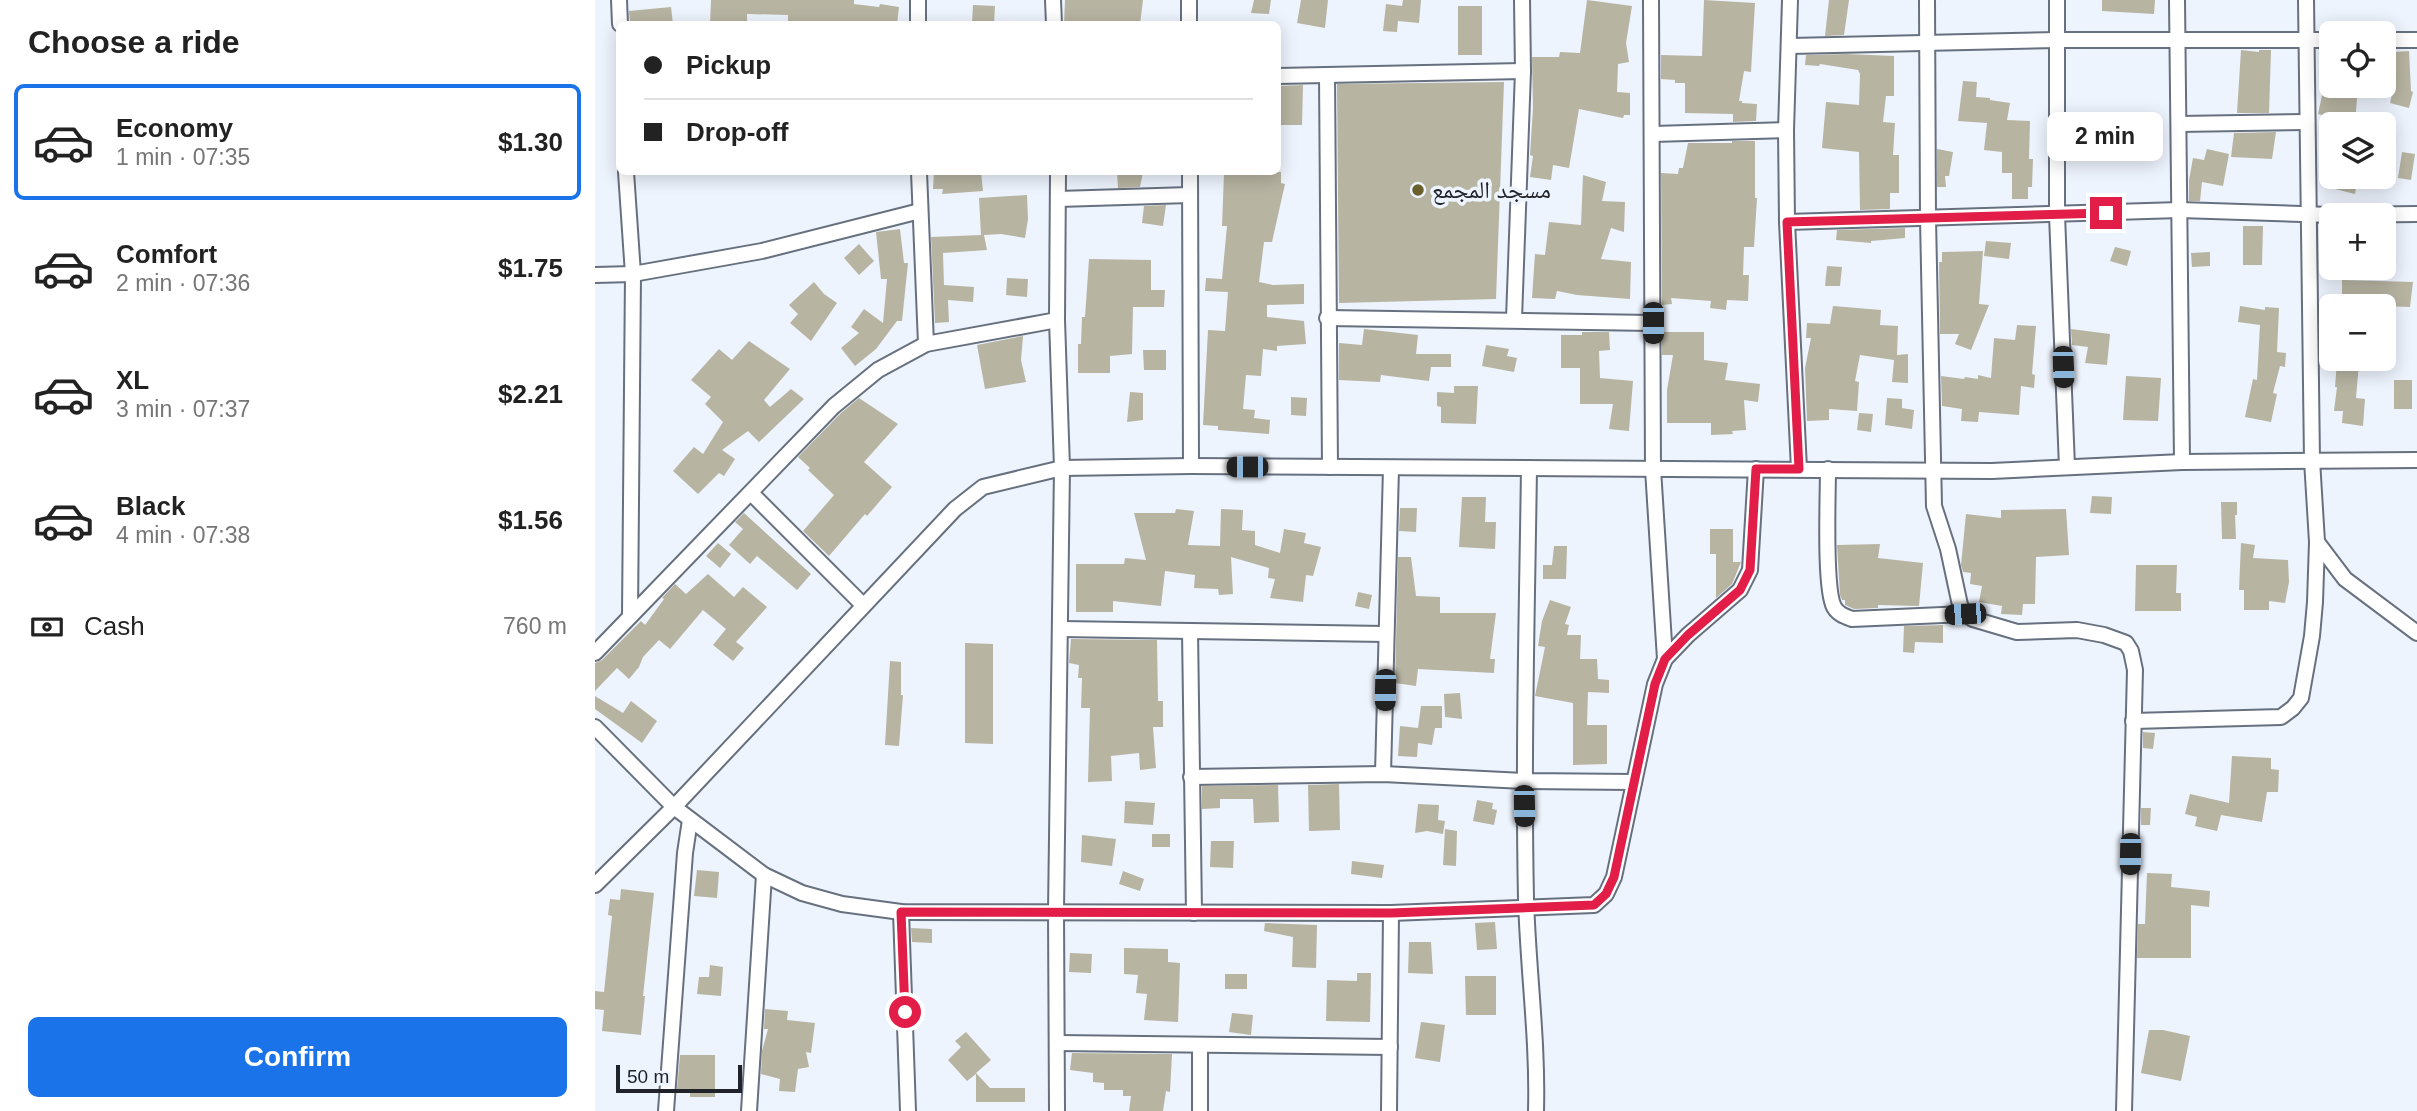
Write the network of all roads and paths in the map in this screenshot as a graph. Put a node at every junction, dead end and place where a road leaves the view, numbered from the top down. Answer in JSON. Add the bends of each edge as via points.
{"nodes":[{"id":1,"x":619,"y":0,"type":"edge"},
{"id":2,"x":918,"y":0,"type":"edge"},
{"id":3,"x":1053,"y":0,"type":"edge"},
{"id":4,"x":1189,"y":0,"type":"edge"},
{"id":5,"x":1522,"y":0,"type":"edge"},
{"id":6,"x":1651,"y":0,"type":"edge"},
{"id":7,"x":1790,"y":0,"type":"edge"},
{"id":8,"x":1927,"y":0,"type":"edge"},
{"id":9,"x":2057,"y":0,"type":"edge"},
{"id":10,"x":2177,"y":0,"type":"edge"},
{"id":11,"x":2306,"y":0,"type":"edge"},
{"id":12,"x":620,"y":21,"type":"edge"},
{"id":13,"x":918,"y":21,"type":"edge"},
{"id":14,"x":1053,"y":21,"type":"edge"},
{"id":15,"x":1189,"y":21,"type":"edge"},
{"id":16,"x":2058,"y":40,"type":"junction"},
{"id":17,"x":2306,"y":40,"type":"junction"},
{"id":18,"x":2319,"y":40,"type":"edge"},
{"id":19,"x":2396,"y":40,"type":"edge"},
{"id":20,"x":2417,"y":40,"type":"edge"},
{"id":21,"x":2178,"y":41,"type":"junction"},
{"id":22,"x":1927,"y":42,"type":"junction"},
{"id":23,"x":1790,"y":46,"type":"junction"},
{"id":24,"x":1523,"y":71,"type":"junction"},
{"id":25,"x":1327,"y":75,"type":"junction"},
{"id":26,"x":1281,"y":76,"type":"edge"},
{"id":27,"x":2306,"y":122,"type":"junction"},
{"id":28,"x":2179,"y":124,"type":"junction"},
{"id":29,"x":1786,"y":130,"type":"junction"},
{"id":30,"x":1653,"y":134,"type":"junction"},
{"id":31,"x":626,"y":175,"type":"edge"},
{"id":32,"x":919,"y":175,"type":"edge"},
{"id":33,"x":1058,"y":175,"type":"edge"},
{"id":34,"x":1190,"y":175,"type":"edge"},
{"id":35,"x":1189,"y":195,"type":"junction"},
{"id":36,"x":1058,"y":199,"type":"junction"},
{"id":37,"x":2180,"y":210,"type":"junction"},
{"id":38,"x":920,"y":211,"type":"junction"},
{"id":39,"x":2396,"y":214,"type":"edge"},
{"id":40,"x":2417,"y":214,"type":"edge"},
{"id":41,"x":2057,"y":215,"type":"junction"},
{"id":42,"x":2309,"y":216,"type":"junction"},
{"id":43,"x":2319,"y":216,"type":"edge"},
{"id":44,"x":1928,"y":219,"type":"junction"},
{"id":45,"x":1787,"y":222,"type":"junction"},
{"id":46,"x":633,"y":274,"type":"junction"},
{"id":47,"x":595,"y":275,"type":"edge"},
{"id":48,"x":1327,"y":318,"type":"junction"},
{"id":49,"x":1514,"y":319,"type":"junction"},
{"id":50,"x":1057,"y":320,"type":"junction"},
{"id":51,"x":1653,"y":323,"type":"junction"},
{"id":52,"x":926,"y":344,"type":"junction"},
{"id":53,"x":2312,"y":460,"type":"junction"},
{"id":54,"x":2417,"y":460,"type":"edge"},
{"id":55,"x":2182,"y":462,"type":"junction"},
{"id":56,"x":1191,"y":466,"type":"junction"},
{"id":57,"x":1330,"y":467,"type":"junction"},
{"id":58,"x":2067,"y":467,"type":"junction"},
{"id":59,"x":1062,"y":468,"type":"junction"},
{"id":60,"x":1391,"y":468,"type":"junction"},
{"id":61,"x":1529,"y":468,"type":"junction"},
{"id":62,"x":1653,"y":469,"type":"junction"},
{"id":63,"x":1756,"y":469,"type":"junction"},
{"id":64,"x":1799,"y":469,"type":"junction"},
{"id":65,"x":1828,"y":469,"type":"junction"},
{"id":66,"x":1935,"y":470,"type":"junction"},
{"id":67,"x":751,"y":493,"type":"junction"},
{"id":68,"x":2317,"y":542,"type":"junction"},
{"id":69,"x":863,"y":605,"type":"junction"},
{"id":70,"x":1965,"y":614,"type":"junction"},
{"id":71,"x":630,"y":615,"type":"junction"},
{"id":72,"x":1061,"y":629,"type":"junction"},
{"id":73,"x":1190,"y":631,"type":"junction"},
{"id":74,"x":2417,"y":633,"type":"edge"},
{"id":75,"x":1386,"y":634,"type":"junction"},
{"id":76,"x":595,"y":653,"type":"edge"},
{"id":77,"x":1665,"y":659,"type":"junction"},
{"id":78,"x":2133,"y":721,"type":"junction"},
{"id":79,"x":595,"y":727,"type":"edge"},
{"id":80,"x":1383,"y":774,"type":"junction"},
{"id":81,"x":1191,"y":777,"type":"junction"},
{"id":82,"x":1524,"y":781,"type":"junction"},
{"id":83,"x":1634,"y":782,"type":"junction"},
{"id":84,"x":674,"y":807,"type":"junction"},
{"id":85,"x":690,"y":820,"type":"junction"},
{"id":86,"x":764,"y":875,"type":"junction"},
{"id":87,"x":595,"y":885,"type":"edge"},
{"id":88,"x":1526,"y":909,"type":"junction"},
{"id":89,"x":1056,"y":911,"type":"junction"},
{"id":90,"x":901,"y":912,"type":"junction"},
{"id":91,"x":1194,"y":913,"type":"junction"},
{"id":92,"x":1391,"y":913,"type":"junction"},
{"id":93,"x":1058,"y":1043,"type":"junction"},
{"id":94,"x":1200,"y":1045,"type":"junction"},
{"id":95,"x":1390,"y":1047,"type":"junction"},
{"id":96,"x":666,"y":1111,"type":"edge"},
{"id":97,"x":749,"y":1111,"type":"edge"},
{"id":98,"x":908,"y":1111,"type":"edge"},
{"id":99,"x":1057,"y":1111,"type":"edge"},
{"id":100,"x":1200,"y":1111,"type":"edge"},
{"id":101,"x":1389,"y":1111,"type":"edge"},
{"id":102,"x":1536,"y":1111,"type":"edge"},
{"id":103,"x":2124,"y":1111,"type":"edge"}],
"edges":[{"from":1,"to":12,"type":"street"},
{"from":2,"to":13,"type":"street"},
{"from":3,"to":14,"type":"street"},
{"from":4,"to":15,"type":"street"},
{"from":5,"to":24,"type":"street"},
{"from":6,"to":30,"type":"street"},
{"from":7,"to":23,"type":"street"},
{"from":8,"to":22,"type":"street"},
{"from":9,"to":16,"type":"street"},
{"from":10,"to":21,"type":"street"},
{"from":11,"to":17,"type":"street"},
{"from":16,"to":21,"type":"street"},
{"from":16,"to":22,"type":"street"},
{"from":16,"to":41,"type":"street"},
{"from":17,"to":18,"type":"street"},
{"from":17,"to":21,"type":"street"},
{"from":17,"to":27,"type":"street"},
{"from":19,"to":20,"type":"street"},
{"from":21,"to":28,"type":"street"},
{"from":22,"to":23,"type":"street"},
{"from":22,"to":44,"type":"street"},
{"from":23,"to":29,"type":"street"},
{"from":24,"to":25,"type":"street"},
{"from":24,"to":49,"type":"street"},
{"from":25,"to":26,"type":"street"},
{"from":25,"to":48,"type":"street"},
{"from":27,"to":28,"type":"street"},
{"from":27,"to":42,"type":"street"},
{"from":28,"to":37,"type":"street"},
{"from":29,"to":30,"type":"street"},
{"from":29,"to":45,"type":"street"},
{"from":30,"to":51,"type":"street"},
{"from":31,"to":46,"type":"street"},
{"from":32,"to":38,"type":"street"},
{"from":33,"to":36,"type":"street"},
{"from":34,"to":35,"type":"street"},
{"from":35,"to":36,"type":"street"},
{"from":35,"to":56,"type":"street"},
{"from":36,"to":50,"type":"street"},
{"from":37,"to":41,"type":"street"},
{"from":37,"to":42,"type":"street"},
{"from":37,"to":55,"type":"street"},
{"from":38,"to":46,"type":"street","via":[[762,251]]},
{"from":38,"to":52,"type":"street"},
{"from":39,"to":40,"type":"street"},
{"from":41,"to":44,"type":"street"},
{"from":41,"to":58,"type":"street"},
{"from":42,"to":43,"type":"street"},
{"from":42,"to":53,"type":"street"},
{"from":44,"to":45,"type":"street"},
{"from":44,"to":66,"type":"street"},
{"from":45,"to":64,"type":"street"},
{"from":46,"to":47,"type":"street"},
{"from":46,"to":71,"type":"street"},
{"from":48,"to":49,"type":"street"},
{"from":48,"to":57,"type":"street"},
{"from":49,"to":51,"type":"street"},
{"from":50,"to":52,"type":"street"},
{"from":50,"to":59,"type":"street"},
{"from":51,"to":62,"type":"street"},
{"from":52,"to":67,"type":"street","via":[[879,370],[834,406]]},
{"from":53,"to":54,"type":"street"},
{"from":53,"to":55,"type":"street"},
{"from":53,"to":68,"type":"street"},
{"from":55,"to":58,"type":"street"},
{"from":56,"to":57,"type":"street"},
{"from":56,"to":59,"type":"street"},
{"from":57,"to":60,"type":"street"},
{"from":58,"to":66,"type":"street"},
{"from":59,"to":69,"type":"street","via":[[983,487],[955,509]]},
{"from":59,"to":72,"type":"street"},
{"from":60,"to":61,"type":"street"},
{"from":60,"to":75,"type":"street"},
{"from":61,"to":62,"type":"street"},
{"from":61,"to":82,"type":"street"},
{"from":62,"to":63,"type":"street"},
{"from":62,"to":77,"type":"street"},
{"from":63,"to":64,"type":"street"},
{"from":63,"to":77,"type":"street","via":[[1750,570],[1740,590]]},
{"from":64,"to":65,"type":"street"},
{"from":65,"to":66,"type":"street"},
{"from":65,"to":70,"type":"street","via":[[1829,573],[1832,604],[1839,614],[1852,619]]},
{"from":66,"to":70,"type":"street","via":[[1934,506]]},
{"from":67,"to":69,"type":"street"},
{"from":67,"to":71,"type":"street"},
{"from":68,"to":74,"type":"street","via":[[2345,579]]},
{"from":68,"to":78,"type":"street","via":[[2312,636],[2301,698],[2293,708],[2281,717]]},
{"from":69,"to":84,"type":"street"},
{"from":70,"to":78,"type":"street","via":[[2017,632],[2077,630],[2126,643],[2135,670]]},
{"from":71,"to":76,"type":"street"},
{"from":72,"to":73,"type":"street"},
{"from":72,"to":89,"type":"street"},
{"from":73,"to":75,"type":"street"},
{"from":73,"to":81,"type":"street"},
{"from":75,"to":80,"type":"street"},
{"from":77,"to":83,"type":"street","via":[[1655,684]]},
{"from":78,"to":103,"type":"street"},
{"from":79,"to":84,"type":"street"},
{"from":80,"to":81,"type":"street"},
{"from":80,"to":82,"type":"street"},
{"from":81,"to":91,"type":"street"},
{"from":82,"to":83,"type":"street"},
{"from":82,"to":88,"type":"street"},
{"from":83,"to":88,"type":"street","via":[[1614,877],[1606,894],[1594,905]]},
{"from":84,"to":85,"type":"street"},
{"from":84,"to":87,"type":"street"},
{"from":85,"to":86,"type":"street"},
{"from":85,"to":96,"type":"street"},
{"from":86,"to":90,"type":"street","via":[[802,893],[842,904]]},
{"from":86,"to":97,"type":"street"},
{"from":88,"to":92,"type":"street"},
{"from":88,"to":102,"type":"street"},
{"from":89,"to":90,"type":"street"},
{"from":89,"to":91,"type":"street"},
{"from":89,"to":93,"type":"street"},
{"from":90,"to":98,"type":"street"},
{"from":91,"to":92,"type":"street"},
{"from":92,"to":95,"type":"street"},
{"from":93,"to":94,"type":"street"},
{"from":93,"to":99,"type":"street"},
{"from":94,"to":95,"type":"street"},
{"from":94,"to":100,"type":"street"},
{"from":95,"to":101,"type":"street"}]}
